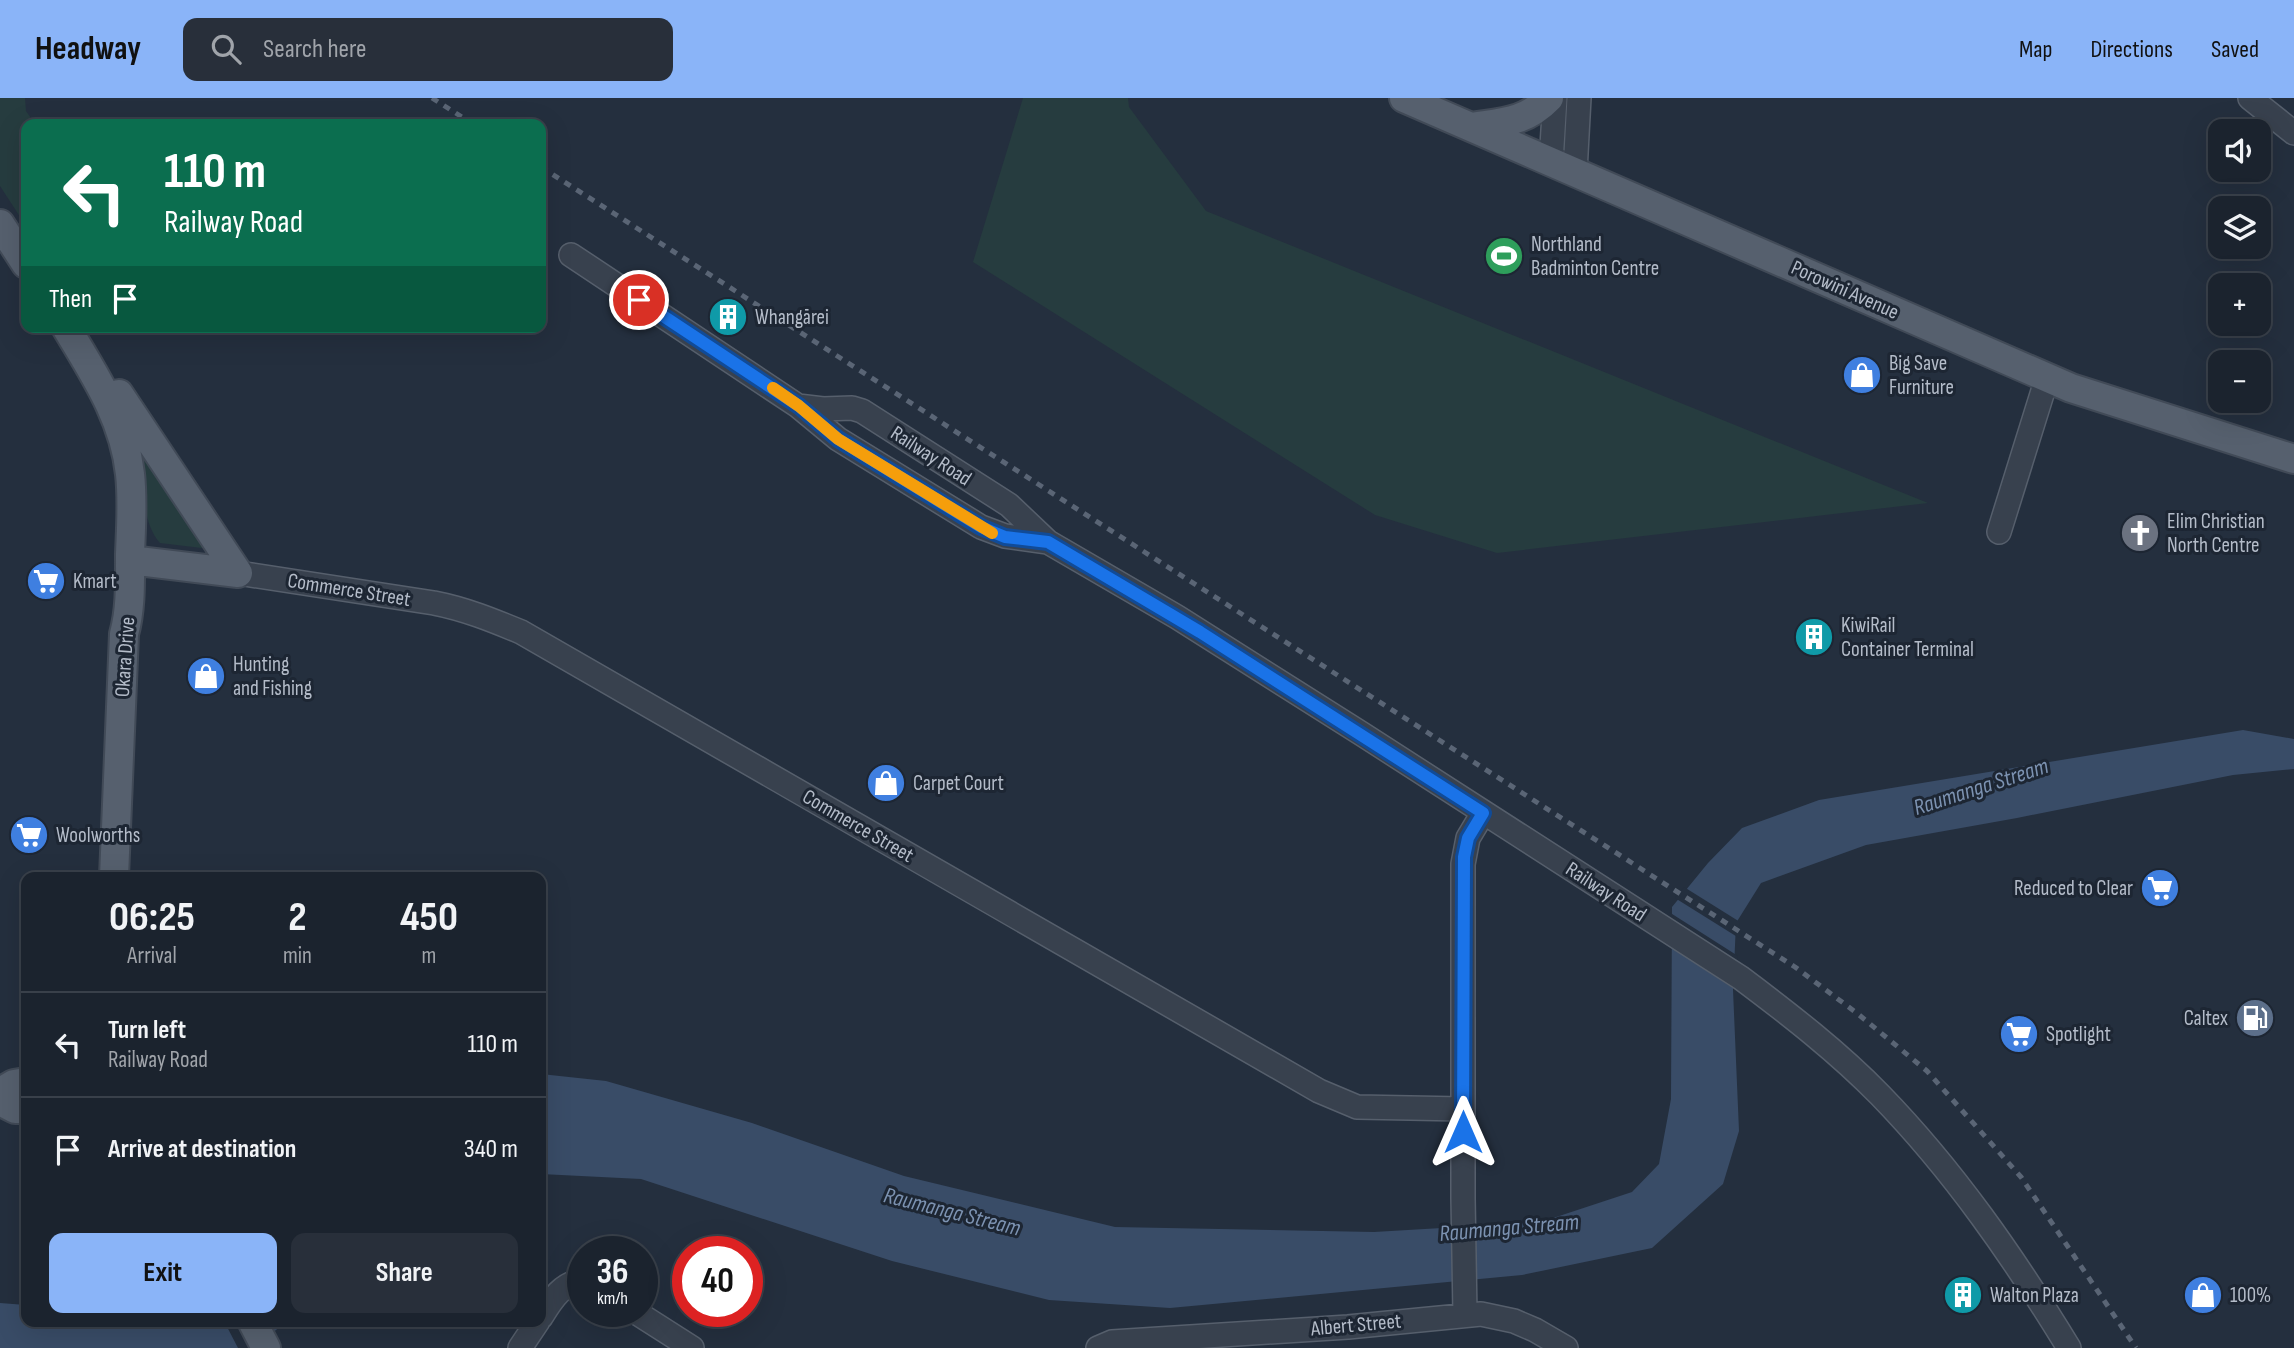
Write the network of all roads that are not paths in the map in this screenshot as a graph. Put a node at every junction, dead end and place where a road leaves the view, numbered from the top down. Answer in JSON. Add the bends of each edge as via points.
{"nodes":[{"id":1,"x":1404,"y":98,"type":"edge"},
{"id":2,"x":1552,"y":98,"type":"edge"},
{"id":3,"x":1579,"y":98,"type":"edge"},
{"id":4,"x":2250,"y":98,"type":"edge"},
{"id":5,"x":1472,"y":127,"type":"junction"},
{"id":6,"x":2294,"y":133,"type":"edge"},
{"id":7,"x":1563,"y":167,"type":"junction"},
{"id":8,"x":0,"y":224,"type":"edge"},
{"id":9,"x":571,"y":255,"type":"dead end"},
{"id":10,"x":21,"y":256,"type":"edge"},
{"id":11,"x":70,"y":333,"type":"edge"},
{"id":12,"x":94,"y":375,"type":"junction"},
{"id":13,"x":2047,"y":378,"type":"junction"},
{"id":14,"x":799,"y":406,"type":"junction"},
{"id":15,"x":2294,"y":459,"type":"edge"},
{"id":16,"x":1999,"y":533,"type":"dead end"},
{"id":17,"x":1048,"y":542,"type":"junction"},
{"id":18,"x":130,"y":560,"type":"junction"},
{"id":19,"x":238,"y":573,"type":"junction"},
{"id":20,"x":1483,"y":813,"type":"junction"},
{"id":21,"x":114,"y":872,"type":"edge"},
{"id":22,"x":21,"y":1083,"type":"edge"},
{"id":23,"x":0,"y":1092,"type":"edge"},
{"id":24,"x":0,"y":1101,"type":"edge"},
{"id":25,"x":21,"y":1109,"type":"edge"},
{"id":26,"x":1463,"y":1110,"type":"junction"},
{"id":27,"x":567,"y":1285,"type":"edge"},
{"id":28,"x":546,"y":1310,"type":"edge"},
{"id":29,"x":1465,"y":1314,"type":"junction"},
{"id":30,"x":658,"y":1326,"type":"edge"},
{"id":31,"x":255,"y":1327,"type":"edge"},
{"id":32,"x":534,"y":1327,"type":"edge"},
{"id":33,"x":1170,"y":1343,"type":"edge"},
{"id":34,"x":265,"y":1347,"type":"edge"},
{"id":35,"x":520,"y":1348,"type":"edge"},
{"id":36,"x":692,"y":1348,"type":"edge"},
{"id":37,"x":1098,"y":1348,"type":"edge"},
{"id":38,"x":1566,"y":1348,"type":"edge"},
{"id":39,"x":2069,"y":1348,"type":"edge"}],
"edges":[{"from":1,"to":5,"type":"main road","name":"Porowini Avenue"},
{"from":2,"to":5,"type":"main road","via":[[1517,120]]},
{"from":2,"to":7,"type":"street"},
{"from":3,"to":7,"type":"street"},
{"from":4,"to":6,"type":"street"},
{"from":5,"to":7,"type":"main road","name":"Porowini Avenue"},
{"from":7,"to":13,"type":"main road","name":"Porowini Avenue"},
{"from":8,"to":10,"type":"main road"},
{"from":9,"to":14,"type":"street","name":"Railway Road"},
{"from":11,"to":12,"type":"main road","name":"Okara Drive"},
{"from":12,"to":18,"type":"main road","name":"Okara Drive","via":[[125,445],[132,496]]},
{"from":12,"to":19,"type":"main road","via":[[107,376]]},
{"from":13,"to":15,"type":"main road","name":"Porowini Avenue"},
{"from":13,"to":16,"type":"street"},
{"from":14,"to":17,"type":"street","name":"Railway Road","via":[[832,435],[981,527],[1005,537]]},
{"from":14,"to":17,"type":"street","name":"Railway Road","via":[[862,411],[1009,505]]},
{"from":17,"to":20,"type":"street","name":"Railway Road","via":[[1188,625]]},
{"from":18,"to":19,"type":"main road","name":"Commerce Street"},
{"from":18,"to":21,"type":"main road","name":"Okara Drive"},
{"from":19,"to":26,"type":"street","name":"Commerce Street","via":[[434,603],[521,632],[1319,1091],[1357,1107]]},
{"from":20,"to":26,"type":"street","via":[[1468,838],[1464,857]]},
{"from":20,"to":39,"type":"street","name":"Railway Road","via":[[1741,978],[1869,1085],[1919,1137],[1992,1230]]},
{"from":22,"to":23,"type":"main road"},
{"from":24,"to":25,"type":"main road"},
{"from":26,"to":29,"type":"street"},
{"from":27,"to":28,"type":"street"},
{"from":29,"to":33,"type":"street","name":"Albert Street"},
{"from":29,"to":38,"type":"street","name":"Albert Street","via":[[1514,1321]]},
{"from":30,"to":36,"type":"street"},
{"from":31,"to":34,"type":"main road"},
{"from":32,"to":35,"type":"street"},
{"from":33,"to":37,"type":"street","name":"Albert Street","via":[[1112,1342]]}]}
